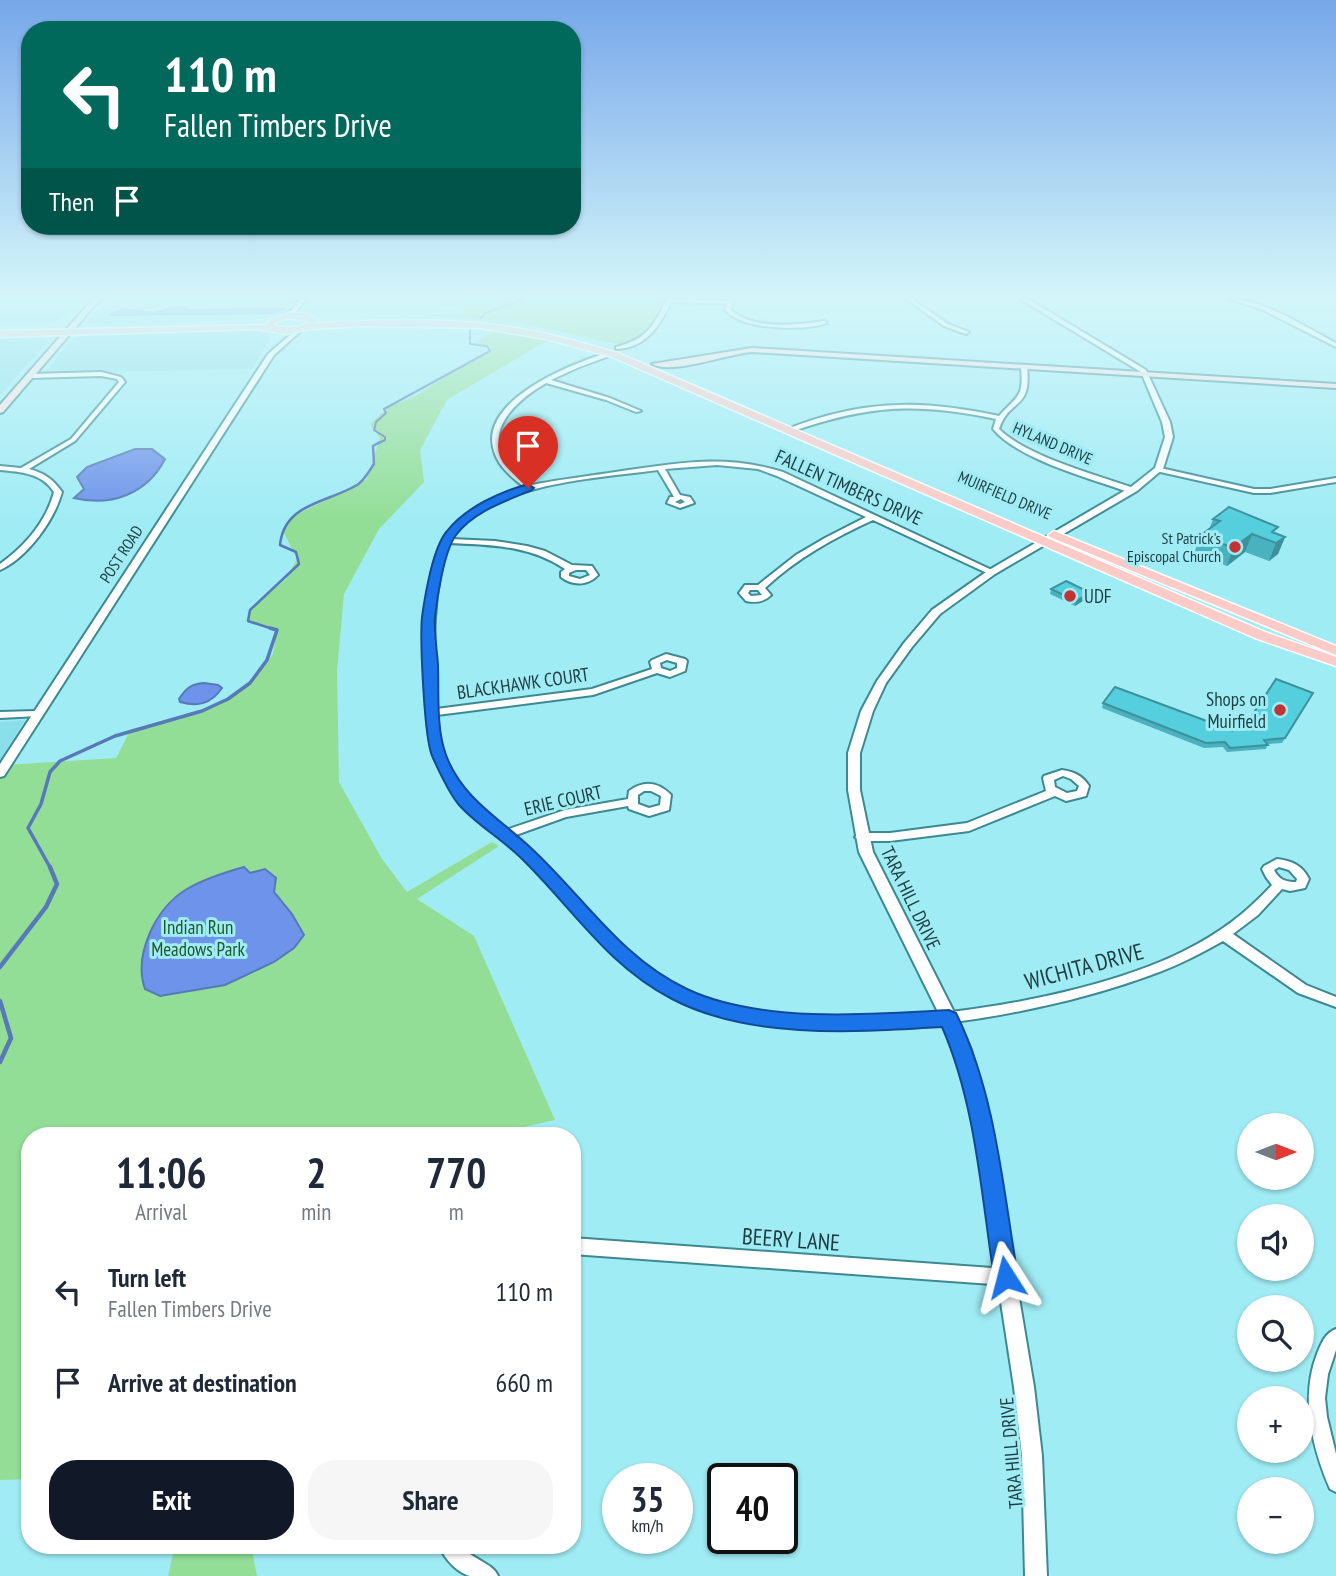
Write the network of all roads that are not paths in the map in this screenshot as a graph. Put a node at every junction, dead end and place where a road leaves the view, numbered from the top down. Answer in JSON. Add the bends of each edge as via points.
{"nodes":[{"id":1,"x":33,"y":373,"type":"edge"},
{"id":2,"x":259,"y":373,"type":"edge"},
{"id":3,"x":565,"y":373,"type":"edge"},
{"id":4,"x":671,"y":373,"type":"edge"},
{"id":5,"x":672,"y":373,"type":"edge"},
{"id":6,"x":1024,"y":373,"type":"edge"},
{"id":7,"x":1121,"y":373,"type":"edge"},
{"id":8,"x":1146,"y":374,"type":"junction"},
{"id":9,"x":30,"y":376,"type":"junction"},
{"id":10,"x":546,"y":381,"type":"junction"},
{"id":11,"x":1336,"y":386,"type":"edge"},
{"id":12,"x":0,"y":410,"type":"edge"},
{"id":13,"x":638,"y":411,"type":"dead end"},
{"id":14,"x":1000,"y":418,"type":"junction"},
{"id":15,"x":800,"y":426,"type":"junction"},
{"id":16,"x":788,"y":431,"type":"junction"},
{"id":17,"x":0,"y":468,"type":"edge"},
{"id":18,"x":661,"y":469,"type":"junction"},
{"id":19,"x":1158,"y":469,"type":"junction"},
{"id":20,"x":23,"y":470,"type":"junction"},
{"id":21,"x":1334,"y":482,"type":"edge"},
{"id":22,"x":528,"y":488,"type":"junction"},
{"id":23,"x":1131,"y":490,"type":"junction"},
{"id":24,"x":678,"y":497,"type":"dead end"},
{"id":25,"x":872,"y":517,"type":"junction"},
{"id":26,"x":1049,"y":539,"type":"junction"},
{"id":27,"x":447,"y":541,"type":"junction"},
{"id":28,"x":0,"y":568,"type":"edge"},
{"id":29,"x":570,"y":568,"type":"dead end"},
{"id":30,"x":992,"y":572,"type":"junction"},
{"id":31,"x":760,"y":587,"type":"dead end"},
{"id":32,"x":1336,"y":651,"type":"edge"},
{"id":33,"x":1336,"y":662,"type":"edge"},
{"id":34,"x":657,"y":670,"type":"dead end"},
{"id":35,"x":433,"y":712,"type":"junction"},
{"id":36,"x":36,"y":714,"type":"junction"},
{"id":37,"x":0,"y":715,"type":"edge"},
{"id":38,"x":0,"y":773,"type":"edge"},
{"id":39,"x":1054,"y":792,"type":"dead end"},
{"id":40,"x":631,"y":802,"type":"dead end"},
{"id":41,"x":503,"y":835,"type":"junction"},
{"id":42,"x":861,"y":837,"type":"junction"},
{"id":43,"x":1280,"y":884,"type":"dead end"},
{"id":44,"x":1223,"y":934,"type":"junction"},
{"id":45,"x":1336,"y":1002,"type":"edge"},
{"id":46,"x":949,"y":1018,"type":"junction"},
{"id":47,"x":581,"y":1247,"type":"edge"},
{"id":48,"x":1006,"y":1277,"type":"junction"},
{"id":49,"x":1336,"y":1337,"type":"edge"},
{"id":50,"x":1336,"y":1483,"type":"edge"},
{"id":51,"x":455,"y":1554,"type":"edge"},
{"id":52,"x":489,"y":1576,"type":"edge"},
{"id":53,"x":1036,"y":1576,"type":"edge"}],
"edges":[{"from":1,"to":9,"type":"main road"},
{"from":2,"to":36,"type":"street","name":"POST ROAD"},
{"from":3,"to":10,"type":"street"},
{"from":4,"to":16,"type":"main road","name":"MUIRFIELD DRIVE"},
{"from":5,"to":15,"type":"main road","name":"MUIRFIELD DRIVE"},
{"from":6,"to":14,"type":"street","name":"HYLAND DRIVE","via":[[1025,392]]},
{"from":7,"to":8,"type":"main road"},
{"from":8,"to":11,"type":"main road"},
{"from":8,"to":19,"type":"street","via":[[1169,438]]},
{"from":9,"to":12,"type":"main road"},
{"from":9,"to":20,"type":"street","via":[[101,374],[122,382],[73,440]]},
{"from":10,"to":13,"type":"street"},
{"from":10,"to":22,"type":"street","via":[[515,402],[497,432],[501,459]]},
{"from":14,"to":15,"type":"street","via":[[894,405],[849,410]]},
{"from":14,"to":23,"type":"street","name":"HYLAND DRIVE","via":[[996,429],[1009,443]]},
{"from":15,"to":16,"type":"street"},
{"from":15,"to":26,"type":"main road","name":"MUIRFIELD DRIVE"},
{"from":16,"to":26,"type":"main road","name":"MUIRFIELD DRIVE"},
{"from":17,"to":20,"type":"street"},
{"from":18,"to":22,"type":"street","name":"FALLEN TIMBERS DRIVE"},
{"from":18,"to":24,"type":"street"},
{"from":18,"to":25,"type":"street","name":"FALLEN TIMBERS DRIVE","via":[[711,463],[755,466]]},
{"from":19,"to":21,"type":"street","via":[[1254,491]]},
{"from":19,"to":23,"type":"street","name":"TARA HILL DRIVE"},
{"from":20,"to":28,"type":"street","via":[[50,479],[58,492],[56,503],[14,558]]},
{"from":22,"to":27,"type":"street","name":"FALLEN TIMBERS DRIVE","via":[[482,507]]},
{"from":23,"to":26,"type":"street","name":"TARA HILL DRIVE"},
{"from":25,"to":30,"type":"street","name":"FALLEN TIMBERS DRIVE"},
{"from":25,"to":31,"type":"street","via":[[813,547]]},
{"from":26,"to":30,"type":"street","name":"TARA HILL DRIVE"},
{"from":26,"to":32,"type":"main road","name":"MUIRFIELD DRIVE"},
{"from":26,"to":33,"type":"main road","name":"MUIRFIELD DRIVE","via":[[1260,635]]},
{"from":27,"to":29,"type":"street","via":[[530,549]]},
{"from":27,"to":35,"type":"street","name":"FALLEN TIMBERS DRIVE","via":[[429,618]]},
{"from":30,"to":42,"type":"street","name":"TARA HILL DRIVE","via":[[926,622],[881,683],[867,711],[854,753]]},
{"from":34,"to":35,"type":"street","name":"BLACKHAWK COURT","via":[[593,692]]},
{"from":35,"to":41,"type":"street","name":"FALLEN TIMBERS DRIVE","via":[[439,755],[464,800]]},
{"from":36,"to":37,"type":"street"},
{"from":36,"to":38,"type":"street","name":"POST ROAD"},
{"from":39,"to":42,"type":"street","via":[[969,827]]},
{"from":40,"to":41,"type":"street","name":"ERIE COURT","via":[[565,814]]},
{"from":41,"to":46,"type":"street","name":"FALLEN TIMBERS DRIVE","via":[[631,965],[680,995],[734,1014],[782,1019],[867,1023]]},
{"from":42,"to":46,"type":"street","name":"TARA HILL DRIVE"},
{"from":43,"to":44,"type":"street","name":"WICHITA DRIVE","via":[[1264,905]]},
{"from":44,"to":45,"type":"street","via":[[1302,989]]},
{"from":44,"to":46,"type":"street","name":"WICHITA DRIVE","via":[[1161,967],[1066,998]]},
{"from":46,"to":48,"type":"street","name":"TARA HILL DRIVE","via":[[978,1101]]},
{"from":47,"to":48,"type":"street","name":"BEERY LANE"},
{"from":48,"to":53,"type":"street","name":"TARA HILL DRIVE","via":[[1032,1456]]},
{"from":49,"to":50,"type":"street","via":[[1326,1348],[1316,1398]]},
{"from":51,"to":52,"type":"street"}]}
